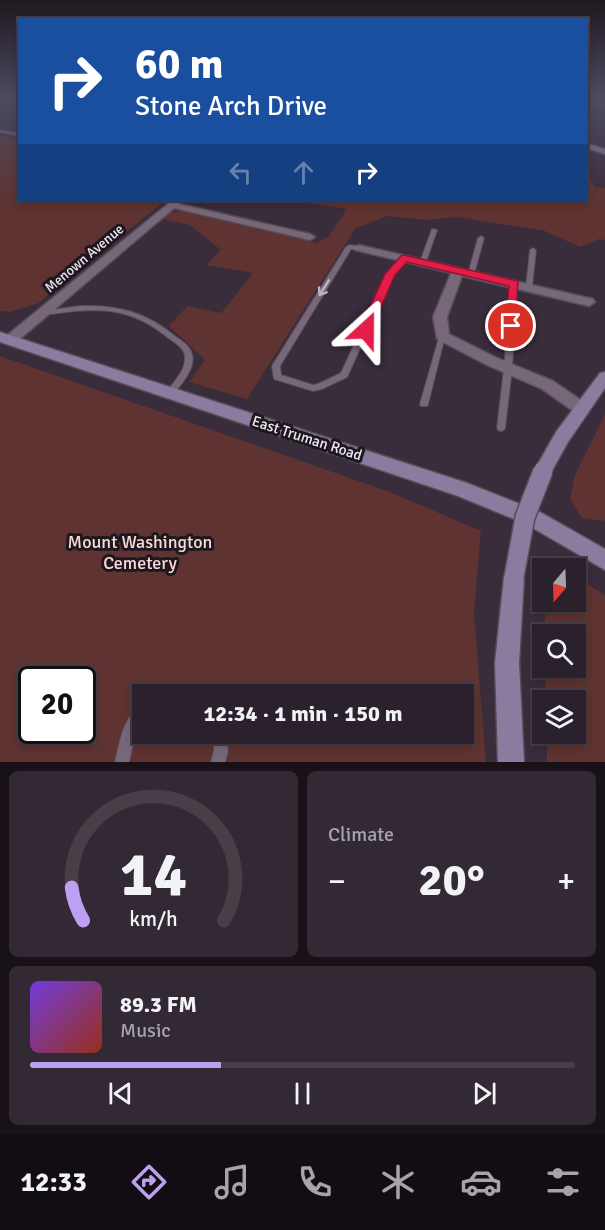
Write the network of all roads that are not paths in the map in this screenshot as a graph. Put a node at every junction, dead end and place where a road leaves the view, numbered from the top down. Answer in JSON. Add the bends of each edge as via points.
{"nodes":[{"id":1,"x":588,"y":146,"type":"edge"},
{"id":2,"x":605,"y":152,"type":"edge"},
{"id":3,"x":175,"y":202,"type":"edge"},
{"id":4,"x":434,"y":230,"type":"dead end"},
{"id":5,"x":310,"y":237,"type":"dead end"},
{"id":6,"x":481,"y":238,"type":"dead end"},
{"id":7,"x":358,"y":248,"type":"joint"},
{"id":8,"x":533,"y":250,"type":"dead end"},
{"id":9,"x":404,"y":258,"type":"junction"},
{"id":10,"x":423,"y":262,"type":"junction"},
{"id":11,"x":465,"y":272,"type":"junction"},
{"id":12,"x":514,"y":284,"type":"junction"},
{"id":13,"x":529,"y":287,"type":"junction"},
{"id":14,"x":589,"y":302,"type":"dead end"},
{"id":15,"x":43,"y":313,"type":"junction"},
{"id":16,"x":442,"y":336,"type":"junction"},
{"id":17,"x":5,"y":339,"type":"edge"},
{"id":18,"x":508,"y":369,"type":"junction"},
{"id":19,"x":605,"y":377,"type":"edge"},
{"id":20,"x":170,"y":393,"type":"junction"},
{"id":21,"x":424,"y":404,"type":"dead end"},
{"id":22,"x":582,"y":409,"type":"junction"},
{"id":23,"x":501,"y":428,"type":"dead end"},
{"id":24,"x":605,"y":560,"type":"edge"},
{"id":25,"x":132,"y":728,"type":"edge"},
{"id":26,"x":220,"y":744,"type":"edge"},
{"id":27,"x":122,"y":762,"type":"edge"},
{"id":28,"x":218,"y":762,"type":"edge"},
{"id":29,"x":511,"y":762,"type":"edge"}],
"edges":[{"from":1,"to":2,"type":"main road"},
{"from":3,"to":5,"type":"street"},
{"from":3,"to":15,"type":"street","name":"Menown Avenue"},
{"from":4,"to":10,"type":"lane"},
{"from":6,"to":11,"type":"lane"},
{"from":7,"to":9,"type":"street"},
{"from":7,"to":9,"type":"lane","one_way":true,"via":[[349,247],[276,366],[277,377],[313,388],[344,375],[390,274]]},
{"from":8,"to":13,"type":"lane"},
{"from":9,"to":10,"type":"street"},
{"from":10,"to":11,"type":"street"},
{"from":11,"to":12,"type":"street"},
{"from":11,"to":16,"type":"street","via":[[441,317]]},
{"from":12,"to":13,"type":"street"},
{"from":12,"to":18,"type":"lane"},
{"from":13,"to":14,"type":"street"},
{"from":15,"to":17,"type":"street","name":"Menown Avenue"},
{"from":15,"to":20,"type":"lane","via":[[116,308],[136,313],[166,331],[188,350],[189,357],[184,373]]},
{"from":16,"to":18,"type":"street"},
{"from":16,"to":21,"type":"lane"},
{"from":17,"to":20,"type":"main road","name":"East Truman Road"},
{"from":18,"to":22,"type":"street","via":[[527,384]]},
{"from":18,"to":23,"type":"lane"},
{"from":19,"to":22,"type":"main road"},
{"from":20,"to":24,"type":"main road","name":"East Truman Road","via":[[462,489],[533,518]]},
{"from":22,"to":29,"type":"main road","bridge":true,"via":[[543,471],[525,517],[514,577],[507,663]]},
{"from":25,"to":27,"type":"lane"},
{"from":26,"to":28,"type":"lane"}]}
